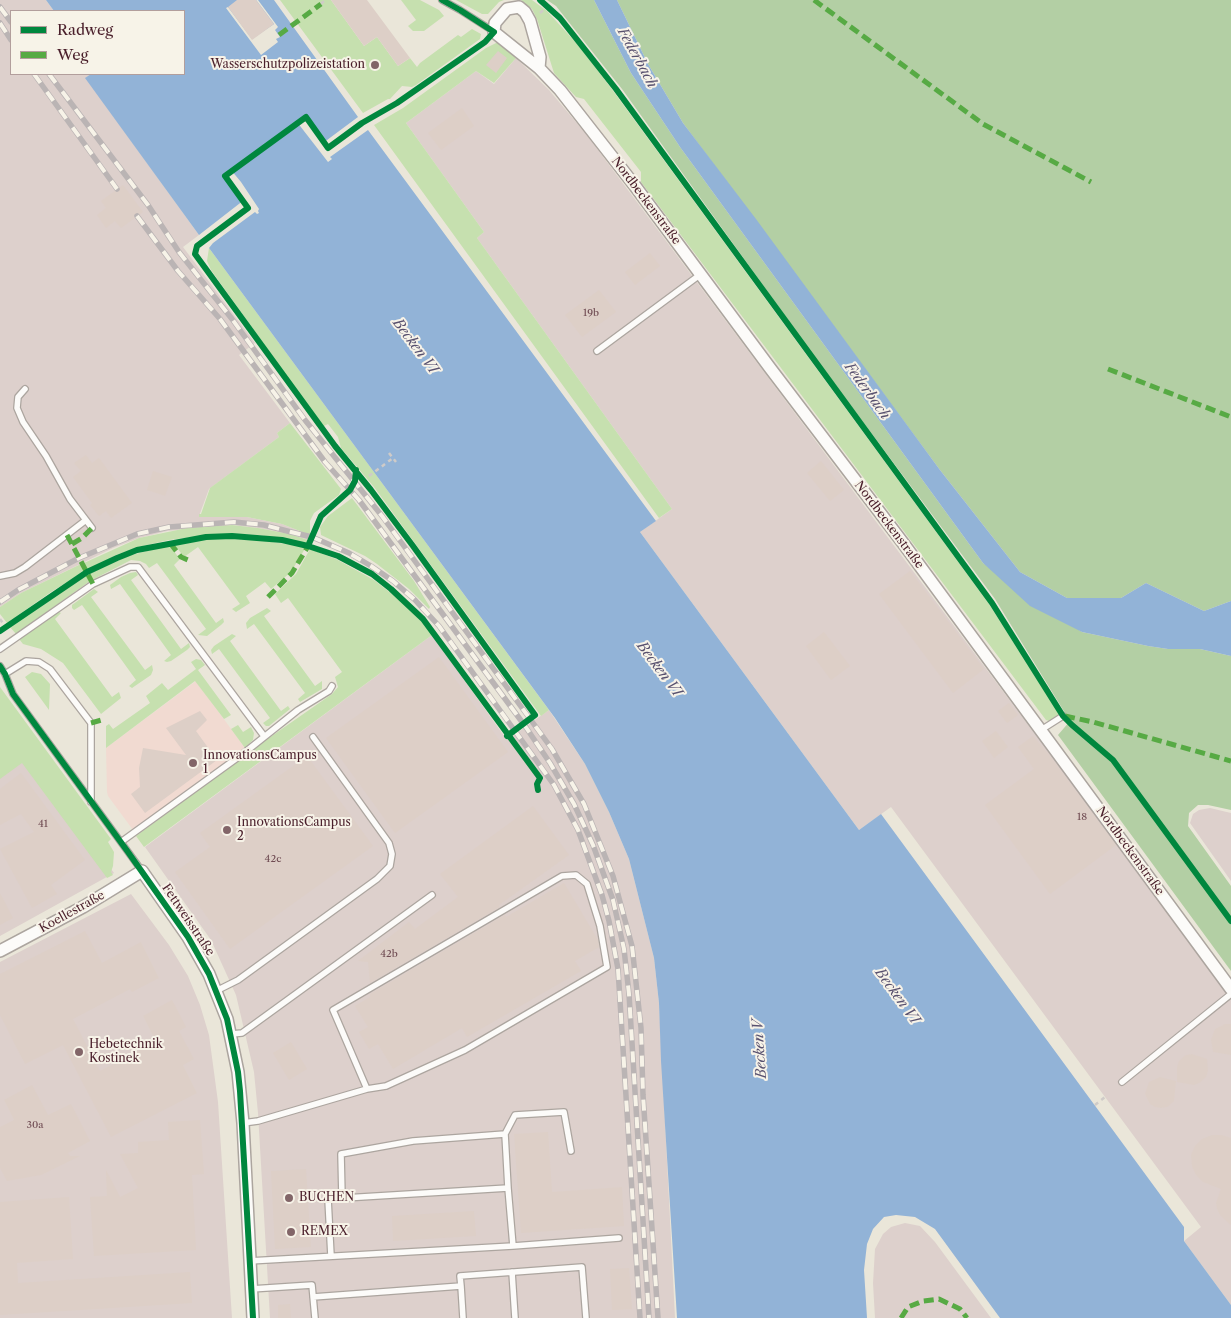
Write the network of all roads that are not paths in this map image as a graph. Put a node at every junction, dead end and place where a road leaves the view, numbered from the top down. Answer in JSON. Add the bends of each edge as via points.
{"nodes":[{"id":1,"x":442,"y":0,"type":"edge"},
{"id":2,"x":494,"y":32,"type":"junction"},
{"id":3,"x":539,"y":68,"type":"junction"},
{"id":4,"x":701,"y":274,"type":"junction"},
{"id":5,"x":598,"y":351,"type":"dead end"},
{"id":6,"x":25,"y":389,"type":"dead end"},
{"id":7,"x":86,"y":520,"type":"junction"},
{"id":8,"x":92,"y":528,"type":"dead end"},
{"id":9,"x":0,"y":576,"type":"edge"},
{"id":10,"x":0,"y":649,"type":"edge"},
{"id":11,"x":0,"y":666,"type":"edge"},
{"id":12,"x":5,"y":674,"type":"junction"},
{"id":13,"x":332,"y":686,"type":"dead end"},
{"id":14,"x":1063,"y":716,"type":"dead end"},
{"id":15,"x":1041,"y":730,"type":"junction"},
{"id":16,"x":264,"y":736,"type":"junction"},
{"id":17,"x":313,"y":737,"type":"dead end"},
{"id":18,"x":91,"y":802,"type":"junction"},
{"id":19,"x":121,"y":842,"type":"junction"},
{"id":20,"x":142,"y":871,"type":"junction"},
{"id":21,"x":432,"y":895,"type":"dead end"},
{"id":22,"x":0,"y":951,"type":"edge"},
{"id":23,"x":1231,"y":989,"type":"edge"},
{"id":24,"x":216,"y":991,"type":"junction"},
{"id":25,"x":1231,"y":994,"type":"edge"},
{"id":26,"x":231,"y":1034,"type":"junction"},
{"id":27,"x":1122,"y":1082,"type":"dead end"},
{"id":28,"x":367,"y":1089,"type":"junction"},
{"id":29,"x":243,"y":1123,"type":"junction"},
{"id":30,"x":506,"y":1134,"type":"junction"},
{"id":31,"x":571,"y":1151,"type":"dead end"},
{"id":32,"x":508,"y":1188,"type":"junction"},
{"id":33,"x":342,"y":1197,"type":"junction"},
{"id":34,"x":620,"y":1238,"type":"dead end"},
{"id":35,"x":513,"y":1246,"type":"junction"},
{"id":36,"x":331,"y":1256,"type":"junction"},
{"id":37,"x":249,"y":1261,"type":"junction"},
{"id":38,"x":512,"y":1272,"type":"junction"},
{"id":39,"x":460,"y":1286,"type":"junction"},
{"id":40,"x":251,"y":1289,"type":"junction"},
{"id":41,"x":313,"y":1297,"type":"junction"},
{"id":42,"x":253,"y":1318,"type":"edge"},
{"id":43,"x":315,"y":1318,"type":"edge"},
{"id":44,"x":463,"y":1318,"type":"edge"},
{"id":45,"x":515,"y":1318,"type":"edge"},
{"id":46,"x":586,"y":1318,"type":"edge"}],
"edges":[{"from":1,"to":2,"type":"lane","name":"Nordbeckenstraße"},
{"from":2,"to":3,"type":"street","name":"Nordbeckenstraße"},
{"from":2,"to":3,"type":"street","via":[[500,15],[518,6],[530,21],[540,57]]},
{"from":3,"to":4,"type":"street","name":"Nordbeckenstraße","via":[[560,90]]},
{"from":4,"to":5,"type":"lane"},
{"from":4,"to":15,"type":"street","name":"Nordbeckenstraße"},
{"from":6,"to":7,"type":"lane","via":[[18,397],[17,408],[23,422]]},
{"from":7,"to":8,"type":"lane"},
{"from":7,"to":9,"type":"lane","via":[[25,567]]},
{"from":10,"to":16,"type":"lane","via":[[98,582],[130,567],[138,567]]},
{"from":11,"to":12,"type":"lane","name":"Fettweisstraße"},
{"from":12,"to":18,"type":"lane","name":"Fettweisstraße","via":[[12,694]]},
{"from":12,"to":18,"type":"lane","via":[[26,661],[39,662],[50,669],[91,723]]},
{"from":13,"to":16,"type":"lane"},
{"from":14,"to":15,"type":"lane"},
{"from":15,"to":23,"type":"street","name":"Nordbeckenstraße"},
{"from":16,"to":19,"type":"lane"},
{"from":17,"to":24,"type":"lane","via":[[389,843],[392,854],[390,866],[377,879],[238,980]]},
{"from":18,"to":19,"type":"lane","name":"Fettweisstraße"},
{"from":19,"to":20,"type":"lane","name":"Fettweisstraße"},
{"from":20,"to":22,"type":"street","name":"Koellestraße"},
{"from":20,"to":24,"type":"street","name":"Fettweisstraße","via":[[196,950]]},
{"from":21,"to":26,"type":"lane","via":[[242,1033]]},
{"from":24,"to":26,"type":"street","name":"Fettweisstraße"},
{"from":25,"to":27,"type":"lane"},
{"from":26,"to":29,"type":"street","name":"Fettweisstraße"},
{"from":28,"to":28,"type":"lane","via":[[386,1086],[465,1050],[607,967],[600,926],[587,884],[576,875],[562,876],[333,1010]]},
{"from":28,"to":29,"type":"lane"},
{"from":29,"to":37,"type":"street","name":"Fettweisstraße"},
{"from":30,"to":31,"type":"lane","via":[[515,1115],[564,1112]]},
{"from":30,"to":32,"type":"lane"},
{"from":30,"to":33,"type":"lane","via":[[413,1141],[341,1154]]},
{"from":32,"to":33,"type":"lane"},
{"from":32,"to":35,"type":"lane"},
{"from":33,"to":36,"type":"lane","via":[[328,1199]]},
{"from":34,"to":35,"type":"lane"},
{"from":35,"to":36,"type":"lane"},
{"from":36,"to":37,"type":"lane"},
{"from":37,"to":40,"type":"street","name":"Fettweisstraße"},
{"from":38,"to":39,"type":"lane","via":[[460,1276]]},
{"from":38,"to":45,"type":"lane"},
{"from":38,"to":46,"type":"lane","via":[[582,1267]]},
{"from":39,"to":41,"type":"lane"},
{"from":39,"to":44,"type":"lane"},
{"from":40,"to":41,"type":"lane","via":[[312,1285]]},
{"from":40,"to":42,"type":"street","name":"Fettweisstraße"},
{"from":41,"to":43,"type":"lane"}]}
